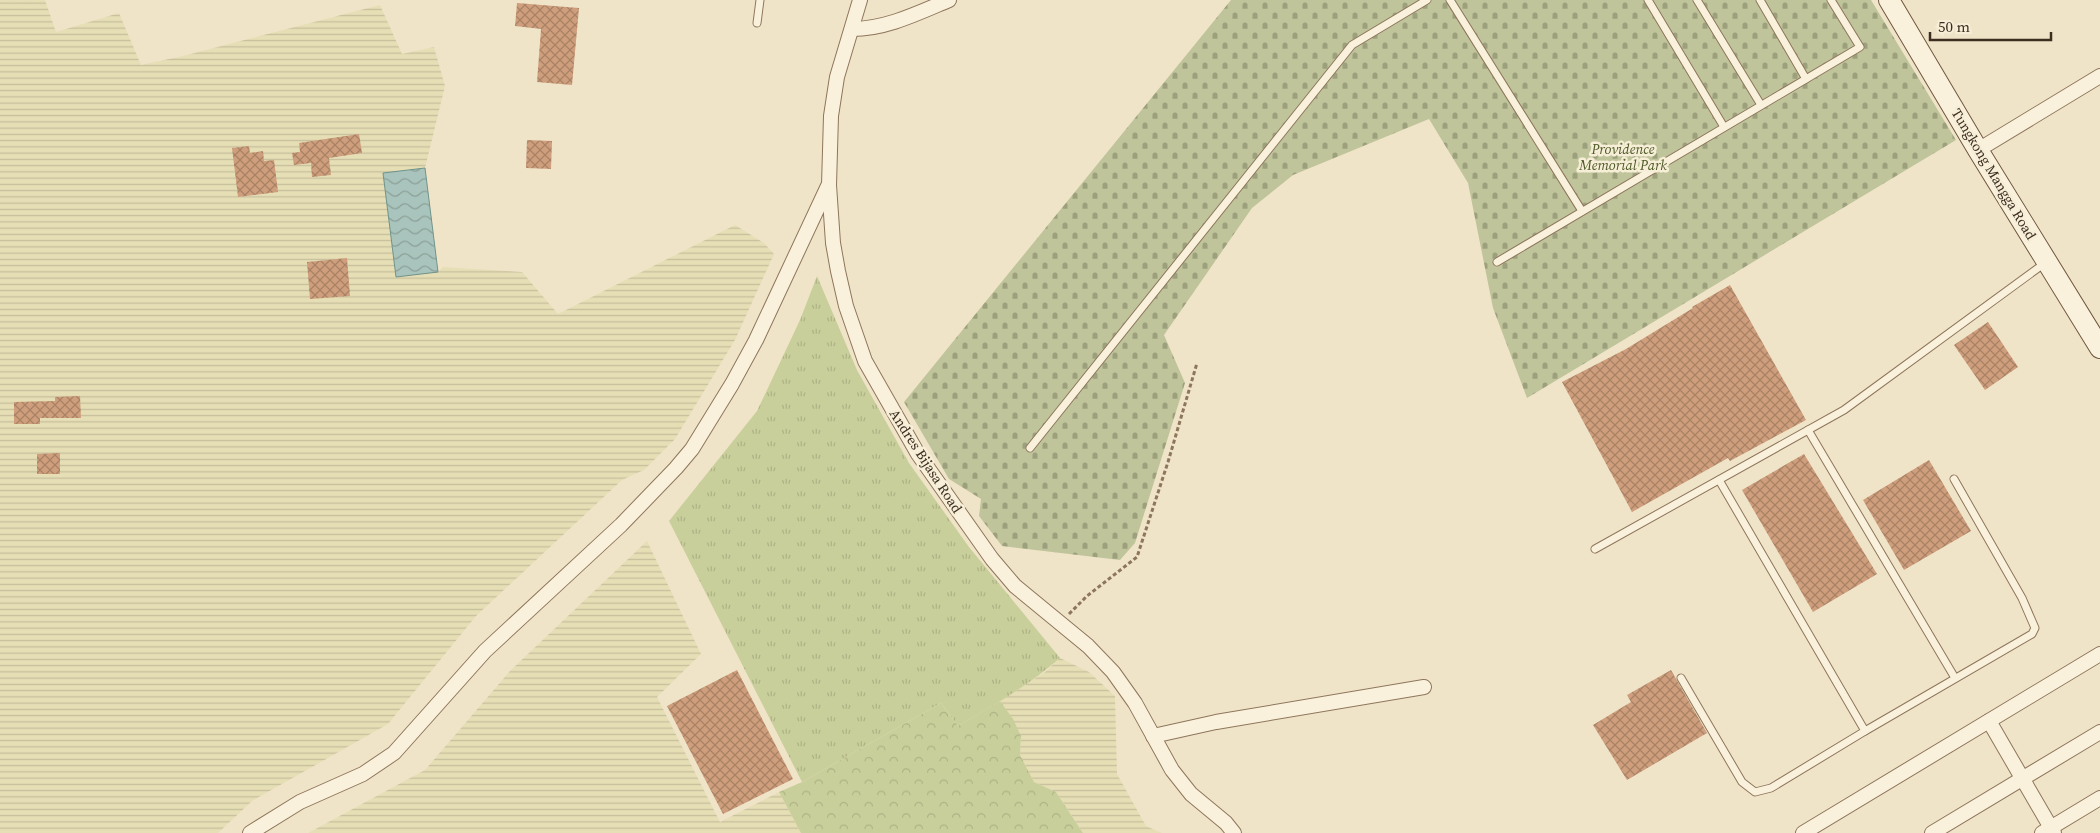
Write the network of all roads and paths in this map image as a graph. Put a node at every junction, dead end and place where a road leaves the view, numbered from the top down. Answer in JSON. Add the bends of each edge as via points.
{"nodes":[{"id":1,"x":760,"y":0,"type":"edge"},
{"id":2,"x":860,"y":0,"type":"edge"},
{"id":3,"x":949,"y":0,"type":"edge"},
{"id":4,"x":1427,"y":0,"type":"edge"},
{"id":5,"x":1450,"y":0,"type":"edge"},
{"id":6,"x":1648,"y":0,"type":"edge"},
{"id":7,"x":1697,"y":0,"type":"edge"},
{"id":8,"x":1760,"y":0,"type":"edge"},
{"id":9,"x":1831,"y":0,"type":"edge"},
{"id":10,"x":1889,"y":0,"type":"edge"},
{"id":11,"x":757,"y":23,"type":"dead end"},
{"id":12,"x":852,"y":29,"type":"junction"},
{"id":13,"x":2100,"y":76,"type":"edge"},
{"id":14,"x":1806,"y":79,"type":"junction"},
{"id":15,"x":1761,"y":105,"type":"junction"},
{"id":16,"x":1724,"y":127,"type":"junction"},
{"id":17,"x":1978,"y":150,"type":"junction"},
{"id":18,"x":829,"y":185,"type":"junction"},
{"id":19,"x":1582,"y":211,"type":"junction"},
{"id":20,"x":1497,"y":262,"type":"dead end"},
{"id":21,"x":2048,"y":262,"type":"junction"},
{"id":22,"x":2100,"y":348,"type":"edge"},
{"id":23,"x":1196,"y":363,"type":"dead end"},
{"id":24,"x":1808,"y":430,"type":"junction"},
{"id":25,"x":1030,"y":448,"type":"dead end"},
{"id":26,"x":1954,"y":479,"type":"dead end"},
{"id":27,"x":1719,"y":480,"type":"junction"},
{"id":28,"x":1595,"y":549,"type":"dead end"},
{"id":29,"x":1059,"y":623,"type":"junction"},
{"id":30,"x":2100,"y":654,"type":"edge"},
{"id":31,"x":1681,"y":678,"type":"dead end"},
{"id":32,"x":1955,"y":678,"type":"junction"},
{"id":33,"x":1424,"y":688,"type":"dead end"},
{"id":34,"x":1990,"y":721,"type":"junction"},
{"id":35,"x":1865,"y":731,"type":"junction"},
{"id":36,"x":2100,"y":732,"type":"edge"},
{"id":37,"x":1153,"y":736,"type":"junction"},
{"id":38,"x":2023,"y":779,"type":"junction"},
{"id":39,"x":2100,"y":798,"type":"edge"},
{"id":40,"x":2049,"y":831,"type":"edge"},
{"id":41,"x":250,"y":833,"type":"edge"},
{"id":42,"x":1234,"y":833,"type":"edge"},
{"id":43,"x":1803,"y":833,"type":"edge"},
{"id":44,"x":1932,"y":833,"type":"edge"}],
"edges":[{"from":1,"to":11,"type":"lane"},
{"from":2,"to":12,"type":"street","name":"Andres Bijasa Road"},
{"from":3,"to":12,"type":"street","via":[[892,23],[869,29]]},
{"from":4,"to":25,"type":"lane","via":[[1352,45]]},
{"from":5,"to":19,"type":"lane"},
{"from":6,"to":16,"type":"lane"},
{"from":7,"to":15,"type":"lane"},
{"from":8,"to":14,"type":"lane"},
{"from":9,"to":14,"type":"lane","via":[[1860,47]]},
{"from":10,"to":17,"type":"street","name":"Tungkong Mangga Road"},
{"from":12,"to":18,"type":"street","name":"Andres Bijasa Road","via":[[837,77],[830,116]]},
{"from":13,"to":17,"type":"street"},
{"from":14,"to":15,"type":"lane"},
{"from":15,"to":16,"type":"lane"},
{"from":16,"to":19,"type":"lane"},
{"from":17,"to":21,"type":"street","name":"Tungkong Mangga Road"},
{"from":18,"to":29,"type":"street","name":"Andres Bijasa Road","via":[[838,271],[865,361],[918,454],[992,559],[1015,586]]},
{"from":18,"to":41,"type":"street","via":[[756,340],[696,443],[676,468],[621,525],[464,672],[394,753],[364,774],[300,802]]},
{"from":19,"to":20,"type":"lane"},
{"from":21,"to":22,"type":"street","name":"Tungkong Mangga Road"},
{"from":21,"to":24,"type":"lane","via":[[1844,410]]},
{"from":23,"to":29,"type":"path","via":[[1137,557],[1087,596]]},
{"from":24,"to":27,"type":"lane"},
{"from":24,"to":32,"type":"lane"},
{"from":26,"to":32,"type":"lane","via":[[2036,628],[2032,634]]},
{"from":27,"to":28,"type":"lane"},
{"from":27,"to":35,"type":"lane"},
{"from":29,"to":37,"type":"street","name":"Andres Bijasa Road","via":[[1113,672]]},
{"from":30,"to":34,"type":"street"},
{"from":31,"to":35,"type":"lane","via":[[1742,782],[1755,792],[1771,788]]},
{"from":32,"to":35,"type":"lane"},
{"from":33,"to":37,"type":"street","via":[[1216,722]]},
{"from":34,"to":38,"type":"street"},
{"from":34,"to":43,"type":"street"},
{"from":36,"to":38,"type":"street"},
{"from":37,"to":42,"type":"street","name":"Andres Bijasa Road","via":[[1172,770],[1191,794]]},
{"from":38,"to":40,"type":"street"},
{"from":38,"to":44,"type":"street"},
{"from":39,"to":40,"type":"street"}]}
